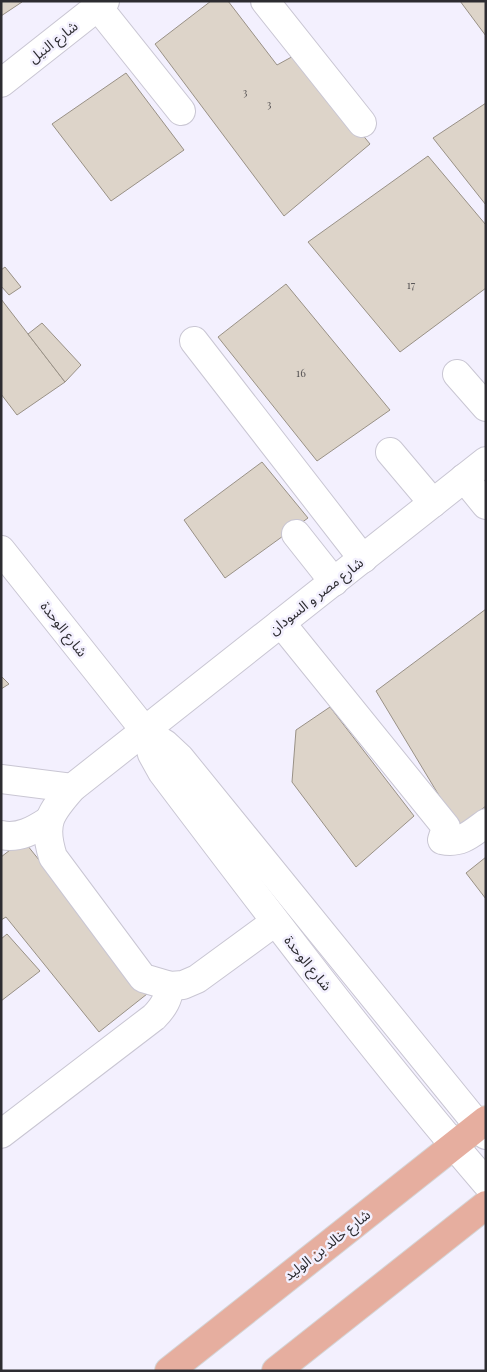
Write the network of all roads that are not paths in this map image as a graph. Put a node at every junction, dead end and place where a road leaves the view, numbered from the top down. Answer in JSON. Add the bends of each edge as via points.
{"nodes":[{"id":1,"x":265,"y":1,"type":"edge"},
{"id":2,"x":102,"y":4,"type":"edge"},
{"id":3,"x":1,"y":83,"type":"edge"},
{"id":4,"x":180,"y":111,"type":"dead end"},
{"id":5,"x":362,"y":123,"type":"dead end"},
{"id":6,"x":194,"y":341,"type":"dead end"},
{"id":7,"x":457,"y":374,"type":"dead end"},
{"id":8,"x":486,"y":407,"type":"edge"},
{"id":9,"x":390,"y":452,"type":"dead end"},
{"id":10,"x":486,"y":461,"type":"edge"},
{"id":11,"x":464,"y":478,"type":"junction"},
{"id":12,"x":433,"y":503,"type":"junction"},
{"id":13,"x":486,"y":505,"type":"edge"},
{"id":14,"x":296,"y":534,"type":"dead end"},
{"id":15,"x":1,"y":550,"type":"edge"},
{"id":16,"x":363,"y":559,"type":"junction"},
{"id":17,"x":334,"y":582,"type":"junction"},
{"id":18,"x":281,"y":623,"type":"junction"},
{"id":19,"x":146,"y":732,"type":"junction"},
{"id":20,"x":1,"y":779,"type":"edge"},
{"id":21,"x":72,"y":788,"type":"junction"},
{"id":22,"x":48,"y":820,"type":"junction"},
{"id":23,"x":486,"y":823,"type":"edge"},
{"id":24,"x":1,"y":835,"type":"edge"},
{"id":25,"x":275,"y":922,"type":"junction"},
{"id":26,"x":170,"y":986,"type":"junction"},
{"id":27,"x":483,"y":1127,"type":"edge"},
{"id":28,"x":1,"y":1134,"type":"edge"},
{"id":29,"x":454,"y":1146,"type":"junction"},
{"id":30,"x":486,"y":1183,"type":"edge"},
{"id":31,"x":486,"y":1204,"type":"edge"},
{"id":32,"x":169,"y":1371,"type":"edge"},
{"id":33,"x":276,"y":1371,"type":"edge"}],
"edges":[{"from":1,"to":5,"type":"lane"},
{"from":2,"to":3,"type":"lane","name":"شارع النيل"},
{"from":2,"to":4,"type":"lane"},
{"from":6,"to":16,"type":"lane"},
{"from":7,"to":8,"type":"lane"},
{"from":9,"to":12,"type":"lane"},
{"from":10,"to":11,"type":"lane","name":"شارع مصر و السودان"},
{"from":11,"to":12,"type":"lane","name":"شارع مصر و السودان"},
{"from":11,"to":13,"type":"lane"},
{"from":12,"to":16,"type":"lane","name":"شارع مصر و السودان"},
{"from":14,"to":17,"type":"lane"},
{"from":15,"to":19,"type":"lane","name":"شارع الوحدة"},
{"from":16,"to":17,"type":"lane","name":"شارع مصر و السودان"},
{"from":17,"to":18,"type":"lane","name":"شارع مصر و السودان"},
{"from":18,"to":19,"type":"lane","name":"شارع مصر و السودان"},
{"from":18,"to":23,"type":"lane","via":[[446,828],[442,840],[465,839]]},
{"from":19,"to":21,"type":"lane","name":"شارع مصر و السودان"},
{"from":19,"to":25,"type":"lane","name":"شارع الوحدة","via":[[152,754],[162,772]]},
{"from":19,"to":27,"type":"lane","name":"شارع الوحدة","via":[[180,758]]},
{"from":20,"to":21,"type":"lane"},
{"from":21,"to":22,"type":"lane","name":"شارع مصر و السودان"},
{"from":22,"to":24,"type":"lane","via":[[31,832],[9,837]]},
{"from":22,"to":26,"type":"lane","via":[[47,839],[53,856],[143,978]]},
{"from":25,"to":26,"type":"lane","via":[[197,979]]},
{"from":25,"to":29,"type":"lane","name":"شارع الوحدة"},
{"from":26,"to":28,"type":"lane","via":[[163,1008],[154,1017]]},
{"from":27,"to":29,"type":"main road","name":"شارع خالد بن الوليد"},
{"from":29,"to":30,"type":"lane","name":"شارع الوحدة"},
{"from":29,"to":32,"type":"main road","name":"شارع خالد بن الوليد"},
{"from":31,"to":33,"type":"main road"}]}
